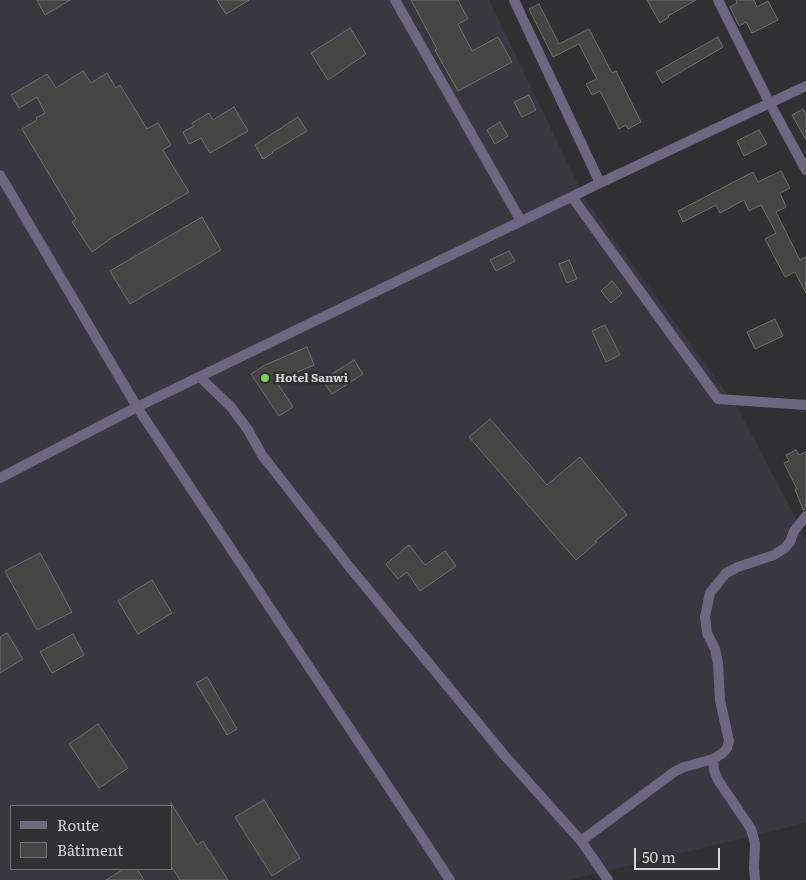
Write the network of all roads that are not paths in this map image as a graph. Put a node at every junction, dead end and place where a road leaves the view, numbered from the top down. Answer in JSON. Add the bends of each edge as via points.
{"nodes":[{"id":1,"x":396,"y":0,"type":"edge"},
{"id":2,"x":514,"y":0,"type":"edge"},
{"id":3,"x":718,"y":0,"type":"edge"},
{"id":4,"x":806,"y":86,"type":"edge"},
{"id":5,"x":770,"y":104,"type":"junction"},
{"id":6,"x":806,"y":170,"type":"edge"},
{"id":7,"x":0,"y":175,"type":"edge"},
{"id":8,"x":600,"y":183,"type":"junction"},
{"id":9,"x":572,"y":197,"type":"junction"},
{"id":10,"x":521,"y":221,"type":"junction"},
{"id":11,"x":200,"y":377,"type":"junction"},
{"id":12,"x":806,"y":405,"type":"edge"},
{"id":13,"x":137,"y":407,"type":"junction"},
{"id":14,"x":0,"y":478,"type":"edge"},
{"id":15,"x":806,"y":516,"type":"edge"},
{"id":16,"x":713,"y":759,"type":"junction"},
{"id":17,"x":581,"y":841,"type":"junction"},
{"id":18,"x":445,"y":878,"type":"edge"},
{"id":19,"x":608,"y":880,"type":"edge"},
{"id":20,"x":755,"y":880,"type":"edge"}],
"edges":[{"from":1,"to":10,"type":"street"},
{"from":2,"to":8,"type":"street"},
{"from":3,"to":5,"type":"street"},
{"from":4,"to":5,"type":"street"},
{"from":5,"to":6,"type":"street"},
{"from":5,"to":8,"type":"street"},
{"from":7,"to":13,"type":"street"},
{"from":8,"to":9,"type":"street"},
{"from":9,"to":10,"type":"street"},
{"from":9,"to":12,"type":"street","via":[[718,399]]},
{"from":10,"to":11,"type":"street"},
{"from":11,"to":13,"type":"street"},
{"from":11,"to":17,"type":"street","via":[[231,407],[262,455],[347,564]]},
{"from":13,"to":14,"type":"street"},
{"from":13,"to":18,"type":"street"},
{"from":15,"to":16,"type":"street","via":[[785,548],[726,573],[710,592],[705,617],[707,633],[718,663],[720,700],[729,741],[723,754]]},
{"from":16,"to":17,"type":"street","via":[[674,772]]},
{"from":16,"to":20,"type":"street","via":[[718,780],[751,829],[756,843]]},
{"from":17,"to":19,"type":"street"}]}
